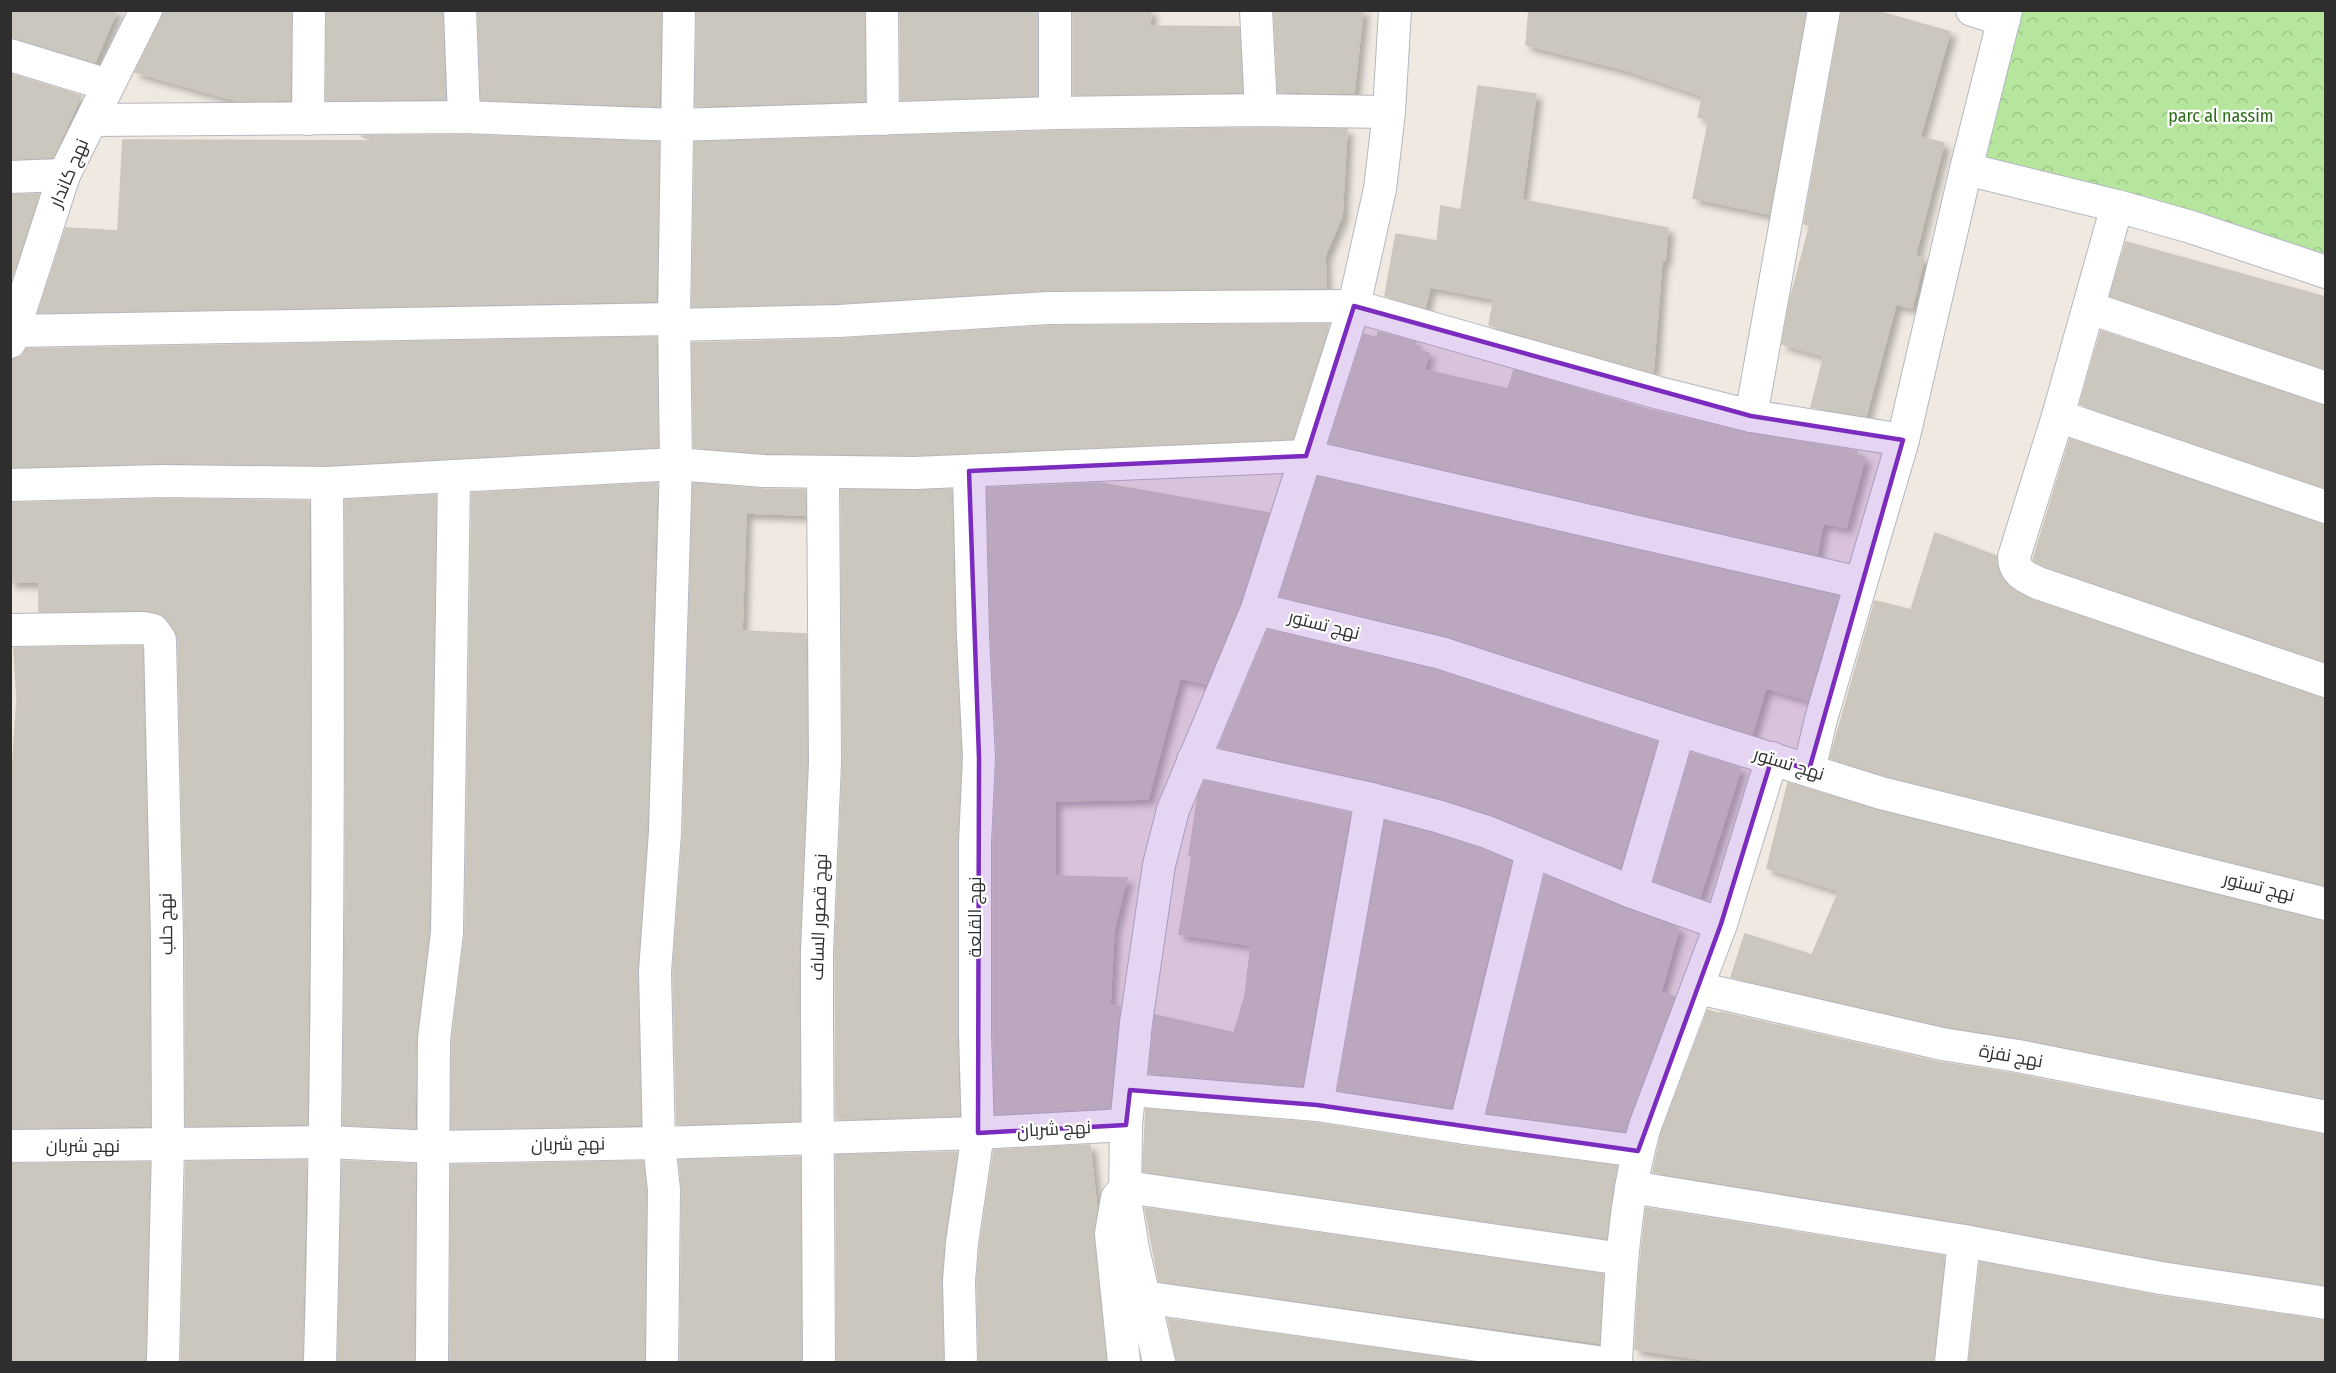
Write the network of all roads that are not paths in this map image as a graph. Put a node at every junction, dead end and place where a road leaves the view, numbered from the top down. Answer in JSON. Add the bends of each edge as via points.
{"nodes":[{"id":1,"x":146,"y":10,"type":"edge"},
{"id":2,"x":309,"y":10,"type":"edge"},
{"id":3,"x":460,"y":10,"type":"edge"},
{"id":4,"x":679,"y":10,"type":"edge"},
{"id":5,"x":882,"y":10,"type":"edge"},
{"id":6,"x":1055,"y":10,"type":"edge"},
{"id":7,"x":1256,"y":10,"type":"edge"},
{"id":8,"x":1395,"y":10,"type":"edge"},
{"id":9,"x":1824,"y":10,"type":"edge"},
{"id":10,"x":1972,"y":10,"type":"edge"},
{"id":11,"x":2005,"y":15,"type":"edge"},
{"id":12,"x":10,"y":55,"type":"edge"},
{"id":13,"x":108,"y":85,"type":"junction"},
{"id":14,"x":1261,"y":110,"type":"junction"},
{"id":15,"x":1389,"y":112,"type":"junction"},
{"id":16,"x":1055,"y":113,"type":"junction"},
{"id":17,"x":464,"y":117,"type":"junction"},
{"id":18,"x":883,"y":118,"type":"junction"},
{"id":19,"x":308,"y":119,"type":"junction"},
{"id":20,"x":93,"y":120,"type":"junction"},
{"id":21,"x":676,"y":125,"type":"junction"},
{"id":22,"x":1966,"y":169,"type":"junction"},
{"id":23,"x":64,"y":175,"type":"junction"},
{"id":24,"x":10,"y":177,"type":"edge"},
{"id":25,"x":2117,"y":206,"type":"junction"},
{"id":26,"x":2325,"y":272,"type":"edge"},
{"id":27,"x":1353,"y":306,"type":"junction"},
{"id":28,"x":2090,"y":308,"type":"junction"},
{"id":29,"x":674,"y":322,"type":"junction"},
{"id":30,"x":12,"y":337,"type":"edge"},
{"id":31,"x":2325,"y":388,"type":"edge"},
{"id":32,"x":1750,"y":416,"type":"junction"},
{"id":33,"x":2058,"y":416,"type":"junction"},
{"id":34,"x":1903,"y":440,"type":"junction"},
{"id":35,"x":1306,"y":456,"type":"junction"},
{"id":36,"x":676,"y":464,"type":"junction"},
{"id":37,"x":969,"y":471,"type":"junction"},
{"id":38,"x":823,"y":472,"type":"junction"},
{"id":39,"x":454,"y":477,"type":"junction"},
{"id":40,"x":327,"y":483,"type":"junction"},
{"id":41,"x":10,"y":485,"type":"edge"},
{"id":42,"x":2325,"y":507,"type":"edge"},
{"id":43,"x":1860,"y":583,"type":"junction"},
{"id":44,"x":1257,"y":609,"type":"junction"},
{"id":45,"x":10,"y":630,"type":"edge"},
{"id":46,"x":2325,"y":681,"type":"edge"},
{"id":47,"x":1678,"y":730,"type":"junction"},
{"id":48,"x":1772,"y":758,"type":"junction"},
{"id":49,"x":1193,"y":760,"type":"junction"},
{"id":50,"x":1809,"y":770,"type":"junction"},
{"id":51,"x":1371,"y":799,"type":"junction"},
{"id":52,"x":1532,"y":852,"type":"junction"},
{"id":53,"x":1632,"y":892,"type":"junction"},
{"id":54,"x":2325,"y":904,"type":"edge"},
{"id":55,"x":1721,"y":924,"type":"junction"},
{"id":56,"x":1698,"y":988,"type":"junction"},
{"id":57,"x":1130,"y":1090,"type":"junction"},
{"id":58,"x":1317,"y":1105,"type":"junction"},
{"id":59,"x":2325,"y":1116,"type":"edge"},
{"id":60,"x":1126,"y":1125,"type":"junction"},
{"id":61,"x":1465,"y":1128,"type":"junction"},
{"id":62,"x":978,"y":1133,"type":"junction"},
{"id":63,"x":818,"y":1137,"type":"junction"},
{"id":64,"x":326,"y":1142,"type":"junction"},
{"id":65,"x":659,"y":1143,"type":"junction"},
{"id":66,"x":10,"y":1146,"type":"edge"},
{"id":67,"x":168,"y":1146,"type":"junction"},
{"id":68,"x":435,"y":1147,"type":"junction"},
{"id":69,"x":1638,"y":1150,"type":"junction"},
{"id":70,"x":1125,"y":1187,"type":"junction"},
{"id":71,"x":1631,"y":1187,"type":"junction"},
{"id":72,"x":1964,"y":1240,"type":"junction"},
{"id":73,"x":1622,"y":1259,"type":"junction"},
{"id":74,"x":1143,"y":1298,"type":"junction"},
{"id":75,"x":2325,"y":1303,"type":"edge"},
{"id":76,"x":163,"y":1362,"type":"edge"},
{"id":77,"x":320,"y":1362,"type":"edge"},
{"id":78,"x":432,"y":1362,"type":"edge"},
{"id":79,"x":663,"y":1362,"type":"edge"},
{"id":80,"x":819,"y":1362,"type":"edge"},
{"id":81,"x":961,"y":1362,"type":"edge"},
{"id":82,"x":1124,"y":1362,"type":"edge"},
{"id":83,"x":1159,"y":1362,"type":"edge"},
{"id":84,"x":1597,"y":1362,"type":"edge"},
{"id":85,"x":1616,"y":1362,"type":"edge"},
{"id":86,"x":1951,"y":1362,"type":"edge"}],
"edges":[{"from":1,"to":13,"type":"street","name":"نهج كاندار"},
{"from":2,"to":19,"type":"street"},
{"from":3,"to":17,"type":"street"},
{"from":4,"to":21,"type":"street"},
{"from":5,"to":18,"type":"street"},
{"from":6,"to":16,"type":"street"},
{"from":7,"to":14,"type":"street"},
{"from":8,"to":15,"type":"street"},
{"from":9,"to":32,"type":"street"},
{"from":10,"to":11,"type":"street"},
{"from":11,"to":22,"type":"street"},
{"from":12,"to":13,"type":"street"},
{"from":13,"to":20,"type":"street","name":"نهج كاندار"},
{"from":14,"to":15,"type":"street"},
{"from":14,"to":16,"type":"street"},
{"from":15,"to":27,"type":"street","via":[[1380,189]]},
{"from":16,"to":18,"type":"street"},
{"from":17,"to":19,"type":"street"},
{"from":17,"to":21,"type":"street"},
{"from":18,"to":21,"type":"street"},
{"from":19,"to":20,"type":"street"},
{"from":20,"to":23,"type":"street","name":"نهج كاندار"},
{"from":21,"to":29,"type":"street"},
{"from":22,"to":25,"type":"street"},
{"from":22,"to":34,"type":"street"},
{"from":23,"to":24,"type":"street"},
{"from":23,"to":30,"type":"street","name":"نهج كاندار"},
{"from":25,"to":26,"type":"street"},
{"from":25,"to":28,"type":"street"},
{"from":27,"to":29,"type":"street","via":[[1048,308],[839,321]]},
{"from":27,"to":32,"type":"street"},
{"from":27,"to":35,"type":"street"},
{"from":28,"to":31,"type":"street"},
{"from":28,"to":33,"type":"street"},
{"from":29,"to":30,"type":"street"},
{"from":29,"to":36,"type":"street"},
{"from":32,"to":34,"type":"street"},
{"from":33,"to":42,"type":"street"},
{"from":33,"to":46,"type":"street","via":[[2014,557],[2018,572],[2038,583]]},
{"from":34,"to":43,"type":"street"},
{"from":35,"to":37,"type":"street"},
{"from":35,"to":43,"type":"street"},
{"from":35,"to":44,"type":"street"},
{"from":36,"to":38,"type":"street"},
{"from":36,"to":39,"type":"street"},
{"from":36,"to":65,"type":"street","via":[[665,832],[656,972]]},
{"from":37,"to":38,"type":"street"},
{"from":37,"to":62,"type":"street","name":"نهج القلعة","via":[[979,758],[975,843]]},
{"from":38,"to":63,"type":"street","name":"نهج قصور الساف","via":[[825,762],[817,951]]},
{"from":39,"to":40,"type":"street"},
{"from":39,"to":68,"type":"street","via":[[447,933],[434,1039]]},
{"from":40,"to":41,"type":"street","via":[[162,481]]},
{"from":40,"to":64,"type":"street"},
{"from":43,"to":50,"type":"street"},
{"from":44,"to":47,"type":"street","name":"نهج تستور","via":[[1441,653]]},
{"from":44,"to":49,"type":"street"},
{"from":45,"to":67,"type":"street","name":"نهج حلب","via":[[143,628],[159,636]]},
{"from":47,"to":48,"type":"street","name":"نهج تستور"},
{"from":47,"to":53,"type":"street"},
{"from":48,"to":50,"type":"street","name":"نهج تستور"},
{"from":48,"to":55,"type":"street"},
{"from":49,"to":51,"type":"street"},
{"from":49,"to":57,"type":"street","via":[[1173,810],[1159,865]]},
{"from":50,"to":54,"type":"street","name":"نهج تستور","via":[[1881,793]]},
{"from":51,"to":52,"type":"street","via":[[1487,832]]},
{"from":51,"to":58,"type":"street"},
{"from":52,"to":53,"type":"street"},
{"from":52,"to":61,"type":"street"},
{"from":53,"to":55,"type":"street"},
{"from":55,"to":56,"type":"street"},
{"from":56,"to":59,"type":"street","name":"نهج نفزة","via":[[1921,1040]]},
{"from":56,"to":69,"type":"street"},
{"from":57,"to":58,"type":"street"},
{"from":57,"to":60,"type":"street"},
{"from":58,"to":61,"type":"street"},
{"from":60,"to":62,"type":"street","name":"نهج شربان"},
{"from":60,"to":70,"type":"street"},
{"from":61,"to":69,"type":"street"},
{"from":62,"to":63,"type":"street","name":"نهج شربان"},
{"from":62,"to":81,"type":"street","name":"نهج القلعة","via":[[960,1272]]},
{"from":63,"to":65,"type":"street","name":"نهج شربان"},
{"from":63,"to":80,"type":"street","name":"نهج قصور الساف"},
{"from":64,"to":67,"type":"street","name":"نهج شربان"},
{"from":64,"to":68,"type":"street","name":"نهج شربان"},
{"from":64,"to":77,"type":"street"},
{"from":65,"to":68,"type":"street","name":"نهج شربان"},
{"from":65,"to":79,"type":"street","via":[[664,1190]]},
{"from":66,"to":67,"type":"street","name":"نهج شربان"},
{"from":67,"to":76,"type":"street","name":"نهج حلب"},
{"from":68,"to":78,"type":"street"},
{"from":69,"to":71,"type":"street"},
{"from":70,"to":73,"type":"street"},
{"from":70,"to":74,"type":"street"},
{"from":70,"to":82,"type":"street","via":[[1117,1198],[1111,1234]]},
{"from":71,"to":72,"type":"street"},
{"from":71,"to":73,"type":"street"},
{"from":72,"to":75,"type":"street","via":[[2162,1278]]},
{"from":72,"to":86,"type":"street"},
{"from":73,"to":85,"type":"street"},
{"from":74,"to":83,"type":"street"},
{"from":74,"to":84,"type":"street"}]}
